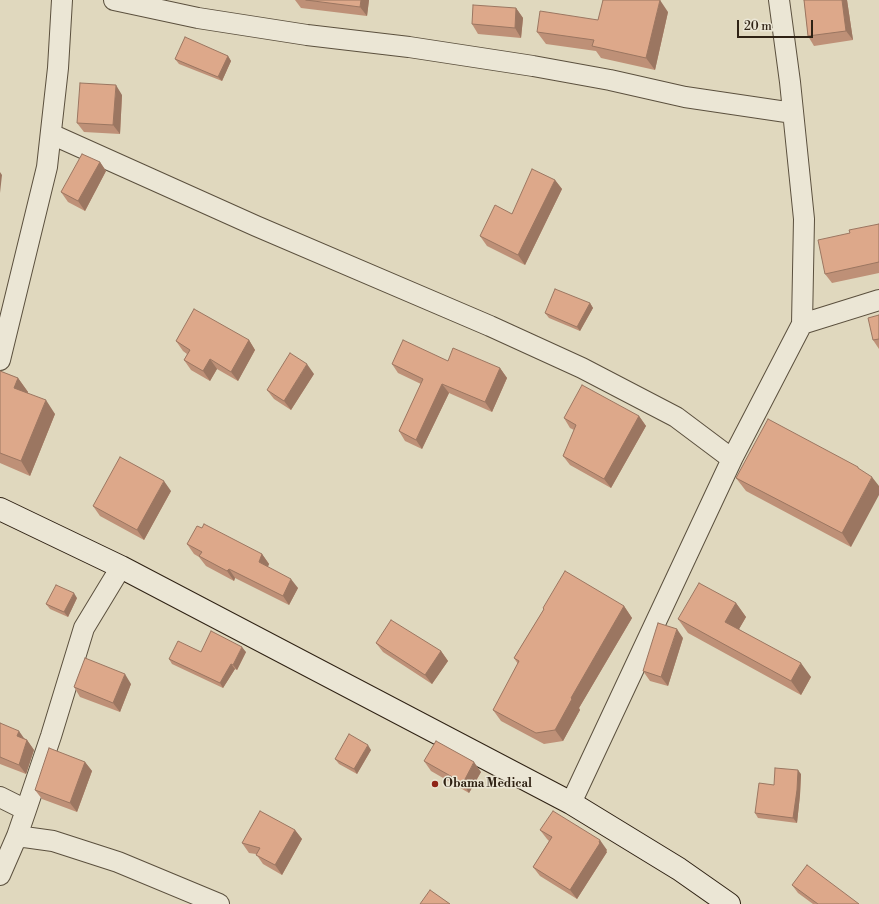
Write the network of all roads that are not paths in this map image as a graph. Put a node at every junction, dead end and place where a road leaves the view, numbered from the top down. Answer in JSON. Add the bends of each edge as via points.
{"nodes":[{"id":1,"x":62,"y":0,"type":"edge"},
{"id":2,"x":114,"y":0,"type":"edge"},
{"id":3,"x":779,"y":0,"type":"edge"},
{"id":4,"x":794,"y":113,"type":"junction"},
{"id":5,"x":51,"y":134,"type":"junction"},
{"id":6,"x":879,"y":300,"type":"edge"},
{"id":7,"x":802,"y":324,"type":"junction"},
{"id":8,"x":0,"y":360,"type":"edge"},
{"id":9,"x":732,"y":459,"type":"junction"},
{"id":10,"x":0,"y":509,"type":"edge"},
{"id":11,"x":121,"y":567,"type":"junction"},
{"id":12,"x":0,"y":797,"type":"edge"},
{"id":13,"x":571,"y":804,"type":"junction"},
{"id":14,"x":26,"y":810,"type":"junction"},
{"id":15,"x":17,"y":836,"type":"junction"},
{"id":16,"x":1,"y":871,"type":"edge"},
{"id":17,"x":219,"y":904,"type":"edge"},
{"id":18,"x":729,"y":904,"type":"edge"}],
"edges":[{"from":1,"to":5,"type":"street"},
{"from":2,"to":4,"type":"street","via":[[198,18],[307,36],[409,47],[533,66],[684,97]]},
{"from":3,"to":4,"type":"street"},
{"from":4,"to":7,"type":"street","via":[[804,219]]},
{"from":5,"to":8,"type":"street","via":[[47,167]]},
{"from":5,"to":9,"type":"street","via":[[582,368],[676,417]]},
{"from":6,"to":7,"type":"street"},
{"from":7,"to":9,"type":"street"},
{"from":9,"to":13,"type":"street"},
{"from":10,"to":11,"type":"street"},
{"from":11,"to":13,"type":"street"},
{"from":11,"to":14,"type":"street","via":[[84,628]]},
{"from":12,"to":14,"type":"street"},
{"from":13,"to":18,"type":"street","via":[[679,869]]},
{"from":14,"to":15,"type":"street"},
{"from":15,"to":16,"type":"street"},
{"from":15,"to":17,"type":"street","via":[[53,841],[118,862]]}]}
